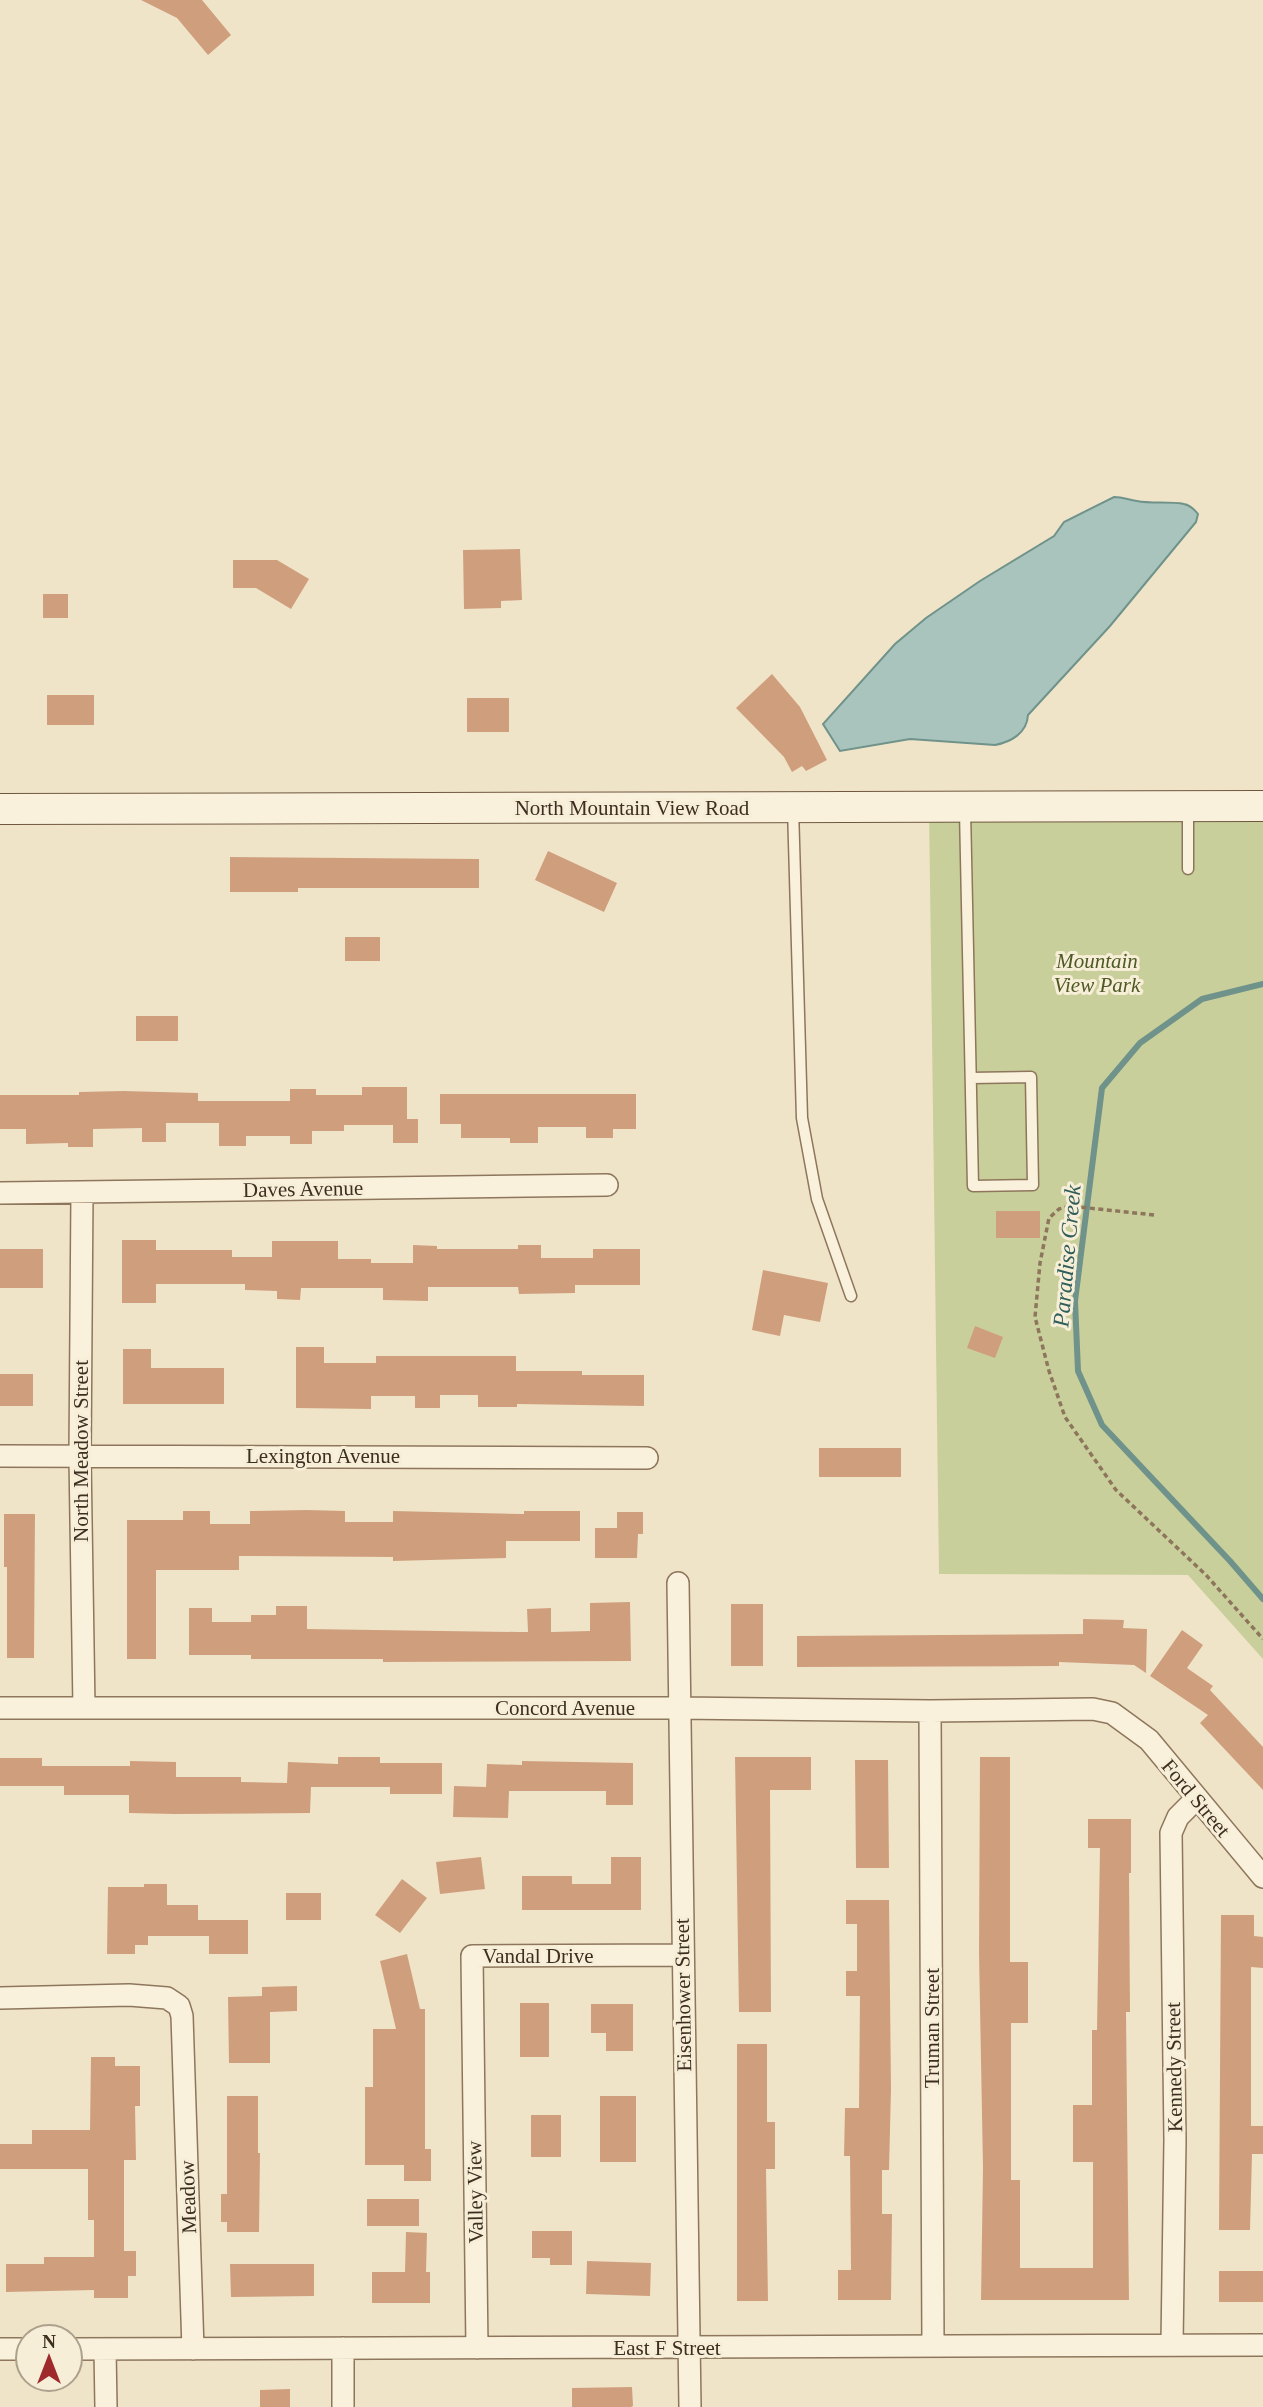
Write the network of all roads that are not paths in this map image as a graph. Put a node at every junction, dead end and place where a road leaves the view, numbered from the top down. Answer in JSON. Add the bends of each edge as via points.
{"nodes":[{"id":1,"x":1188,"y":806,"type":"junction"},
{"id":2,"x":1263,"y":806,"type":"edge"},
{"id":3,"x":965,"y":807,"type":"junction"},
{"id":4,"x":793,"y":808,"type":"junction"},
{"id":5,"x":0,"y":809,"type":"edge"},
{"id":6,"x":1188,"y":869,"type":"dead end"},
{"id":7,"x":971,"y":1078,"type":"junction"},
{"id":8,"x":607,"y":1185,"type":"dead end"},
{"id":9,"x":0,"y":1193,"type":"edge"},
{"id":10,"x":82,"y":1193,"type":"junction"},
{"id":11,"x":851,"y":1296,"type":"dead end"},
{"id":12,"x":0,"y":1456,"type":"edge"},
{"id":13,"x":80,"y":1457,"type":"junction"},
{"id":14,"x":647,"y":1458,"type":"dead end"},
{"id":15,"x":678,"y":1583,"type":"dead end"},
{"id":16,"x":0,"y":1708,"type":"edge"},
{"id":17,"x":679,"y":1708,"type":"junction"},
{"id":18,"x":84,"y":1709,"type":"junction"},
{"id":19,"x":930,"y":1711,"type":"junction"},
{"id":20,"x":1126,"y":1721,"type":"joint"},
{"id":21,"x":1196,"y":1799,"type":"junction"},
{"id":22,"x":1263,"y":1877,"type":"edge"},
{"id":23,"x":683,"y":1955,"type":"junction"},
{"id":24,"x":0,"y":1998,"type":"edge"},
{"id":25,"x":473,"y":2035,"type":"joint"},
{"id":26,"x":1172,"y":2344,"type":"junction"},
{"id":27,"x":1263,"y":2345,"type":"edge"},
{"id":28,"x":933,"y":2346,"type":"junction"},
{"id":29,"x":343,"y":2348,"type":"junction"},
{"id":30,"x":477,"y":2348,"type":"junction"},
{"id":31,"x":689,"y":2348,"type":"junction"},
{"id":32,"x":84,"y":2349,"type":"edge"},
{"id":33,"x":105,"y":2349,"type":"junction"},
{"id":34,"x":193,"y":2349,"type":"junction"},
{"id":35,"x":106,"y":2407,"type":"edge"},
{"id":36,"x":343,"y":2407,"type":"edge"},
{"id":37,"x":690,"y":2407,"type":"edge"}],
"edges":[{"from":1,"to":2,"type":"street","name":"North Mountain View Road"},
{"from":1,"to":3,"type":"street","name":"North Mountain View Road"},
{"from":1,"to":6,"type":"lane"},
{"from":3,"to":4,"type":"street","name":"North Mountain View Road"},
{"from":3,"to":7,"type":"lane"},
{"from":4,"to":5,"type":"street","name":"North Mountain View Road"},
{"from":4,"to":11,"type":"lane","via":[[802,1118],[817,1199]]},
{"from":7,"to":7,"type":"lane","via":[[973,1186],[1033,1185],[1031,1077]]},
{"from":8,"to":10,"type":"street","name":"Daves Avenue"},
{"from":9,"to":10,"type":"street","name":"Daves Avenue"},
{"from":10,"to":13,"type":"street","name":"North Meadow Street"},
{"from":12,"to":13,"type":"street","name":"Lexington Avenue"},
{"from":13,"to":14,"type":"street","name":"Lexington Avenue"},
{"from":13,"to":18,"type":"street","name":"North Meadow Street"},
{"from":15,"to":17,"type":"street","name":"Eisenhower Street"},
{"from":16,"to":18,"type":"street","name":"Concord Avenue"},
{"from":17,"to":18,"type":"street","name":"Concord Avenue"},
{"from":17,"to":19,"type":"street","name":"Concord Avenue"},
{"from":17,"to":23,"type":"street","name":"Eisenhower Street"},
{"from":19,"to":20,"type":"street","name":"Concord Avenue","via":[[1093,1709]]},
{"from":19,"to":28,"type":"street","name":"Truman Street"},
{"from":20,"to":21,"type":"street","name":"Ford Street","via":[[1149,1740]]},
{"from":21,"to":22,"type":"street","name":"Ford Street"},
{"from":21,"to":26,"type":"street","name":"Kennedy Street","via":[[1178,1817],[1171,1833]]},
{"from":23,"to":25,"type":"street","name":"Vandal Drive","via":[[472,1956]]},
{"from":23,"to":31,"type":"street","name":"Eisenhower Street"},
{"from":24,"to":34,"type":"street","name":"Meadow","via":[[129,1995],[167,1998],[178,2006],[182,2016]]},
{"from":25,"to":30,"type":"street","name":"Valley View"},
{"from":26,"to":27,"type":"street","name":"East F Street"},
{"from":26,"to":28,"type":"street","name":"East F Street"},
{"from":28,"to":31,"type":"street","name":"East F Street"},
{"from":29,"to":30,"type":"street","name":"East F Street"},
{"from":29,"to":34,"type":"street","name":"East F Street"},
{"from":29,"to":36,"type":"street"},
{"from":30,"to":31,"type":"street","name":"East F Street"},
{"from":31,"to":37,"type":"street","name":"Eisenhower Street"},
{"from":32,"to":33,"type":"street","name":"East F Street"},
{"from":33,"to":34,"type":"street","name":"East F Street"},
{"from":33,"to":35,"type":"street"}]}
